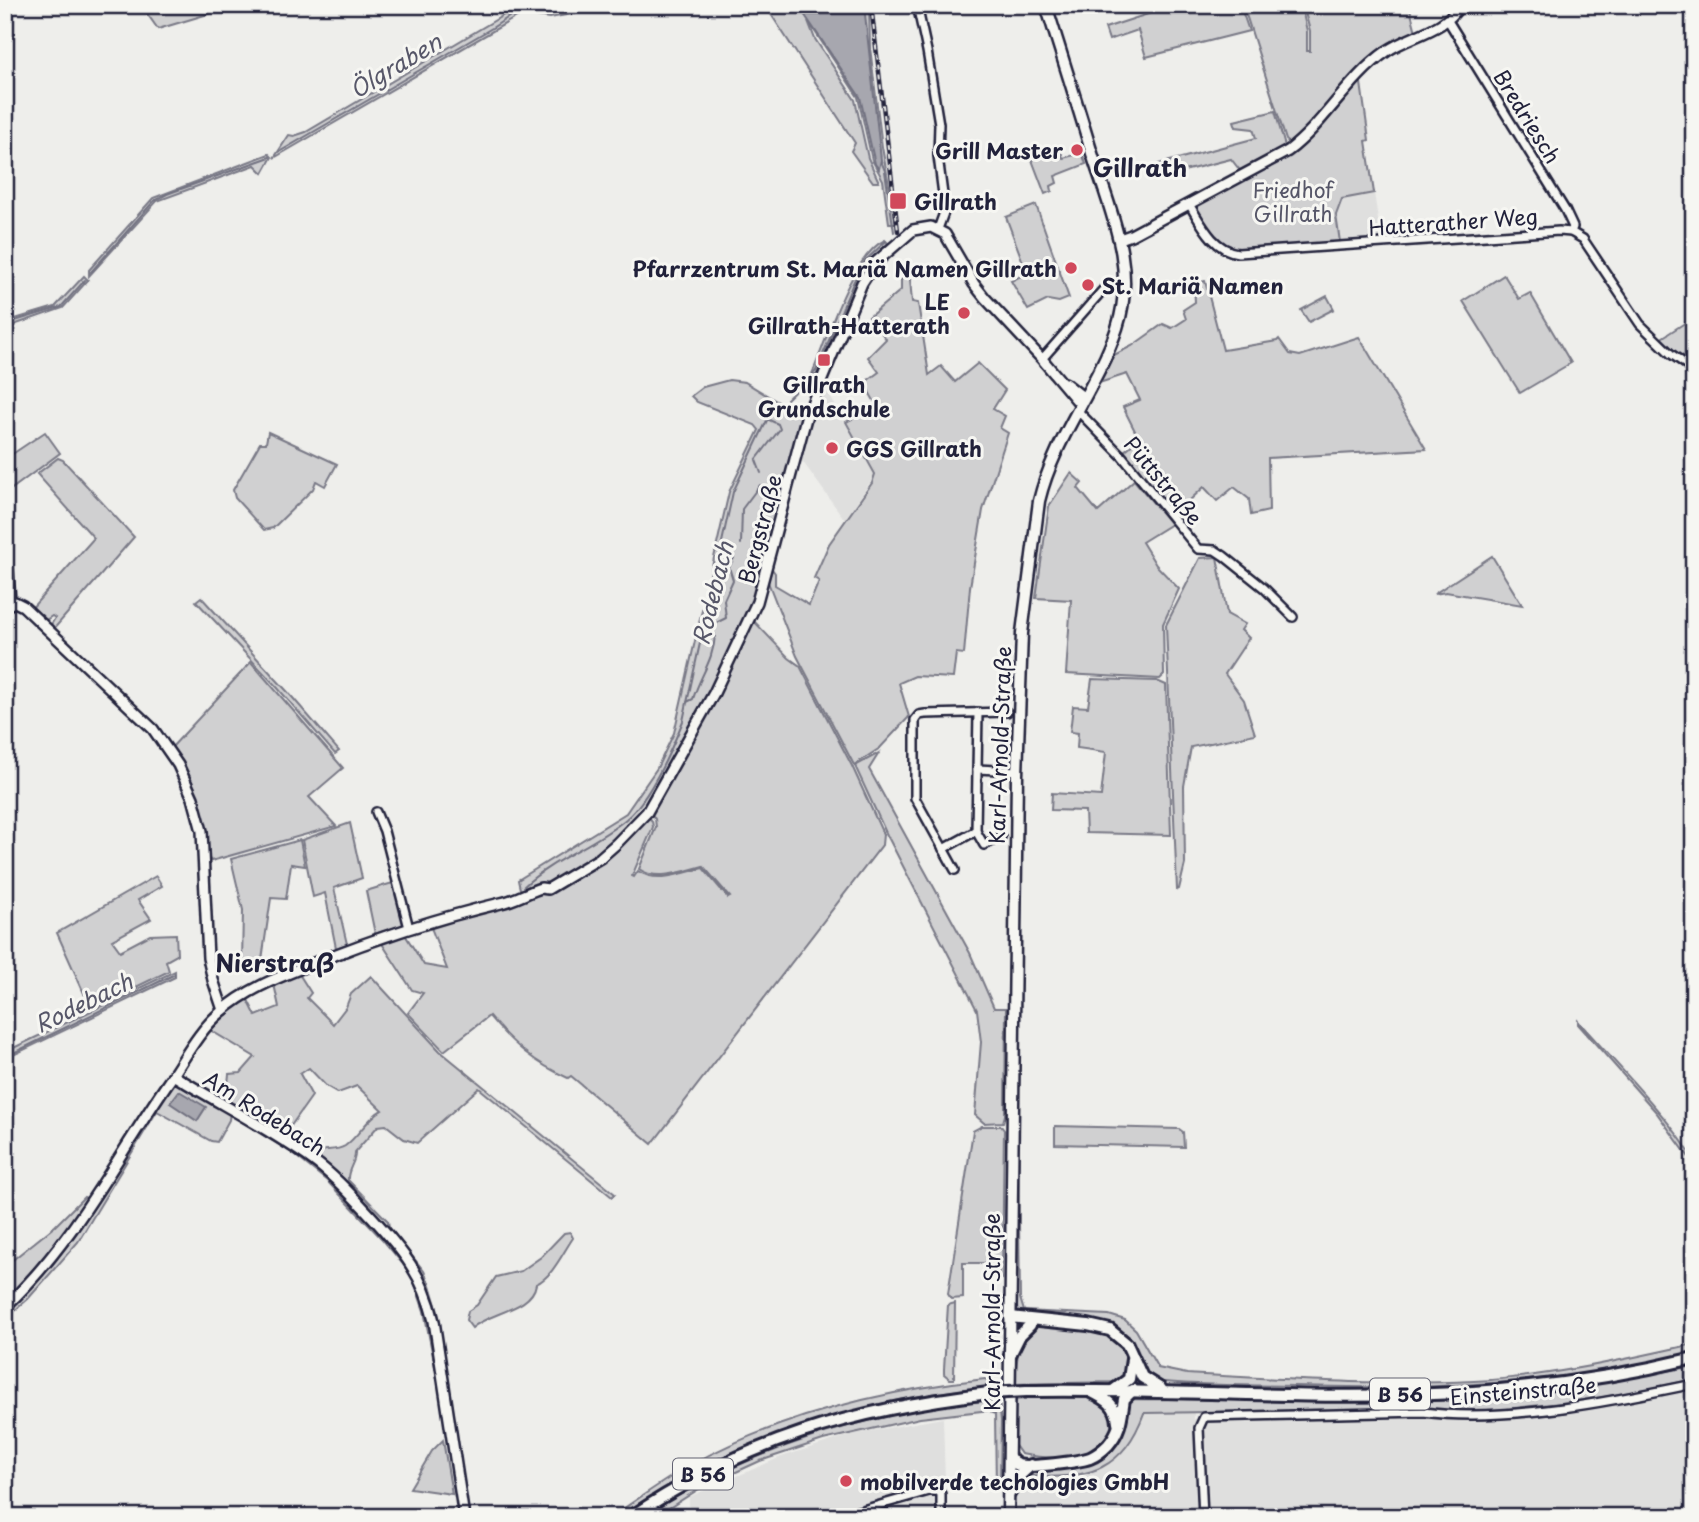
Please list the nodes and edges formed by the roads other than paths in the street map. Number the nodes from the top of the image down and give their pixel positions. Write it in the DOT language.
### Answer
graph roads {
  1 [pos="917,5"];
  2 [pos="1046,5"];
  3 [pos="1460,5"];
  4 [pos="1447,19"];
  5 [pos="1189,204"];
  6 [pos="938,229"];
  7 [pos="1571,232"];
  8 [pos="1120,239"];
  9 [pos="1109,283"];
  10 [pos="1042,359"];
  11 [pos="1694,370"];
  12 [pos="1080,404"];
  13 [pos="5,563"];
  14 [pos="8,604"];
  15 [pos="1293,617"];
  16 [pos="978,712"];
  17 [pos="1007,712"];
  18 [pos="977,769"];
  19 [pos="1017,771"];
  20 [pos="376,812"];
  21 [pos="975,831"];
  22 [pos="1001,836"];
  23 [pos="943,849"];
  24 [pos="954,870"];
  25 [pos="499,904"];
  26 [pos="410,928"];
  27 [pos="223,1010"];
  28 [pos="173,1076"];
  29 [pos="5,1307"];
  30 [pos="1010,1317"];
  31 [pos="1046,1322"];
  32 [pos="1030,1325"];
  33 [pos="1131,1353"];
  34 [pos="1010,1355"];
  35 [pos="1694,1358"];
  36 [pos="1694,1384"];
  37 [pos="1114,1390"];
  38 [pos="1133,1390"];
  39 [pos="1089,1391"];
  40 [pos="1165,1391"];
  41 [pos="1117,1432"];
  42 [pos="1010,1458"];
  43 [pos="1054,1463"];
  44 [pos="1031,1465"];
  45 [pos="1009,1494"];
  46 [pos="464,1517"];
  47 [pos="632,1517"];
  48 [pos="838,1517"];
  49 [pos="941,1517"];
  50 [pos="1008,1517"];
  51 [pos="1203,1517"];
  1 -- 6 [label="street"];
  2 -- 8 [label="main road, Karl-Arnold-Straße"];
  3 -- 4 [label="street"];
  4 -- 5 [label="street"];
  4 -- 7 [label="street, Bredriesch"];
  5 -- 7 [label="street, Hatterather Weg"];
  5 -- 8 [label="street"];
  6 -- 10 [label="street"];
  6 -- 25 [label="street, Bergstraße"];
  7 -- 11 [label="street"];
  8 -- 12 [label="main road, Karl-Arnold-Straße"];
  9 -- 10 [label="street"];
  10 -- 12 [label="street"];
  12 -- 15 [label="street, Püttstraße"];
  12 -- 19 [label="main road, Karl-Arnold-Straße"];
  13 -- 14 [label="street"];
  14 -- 27 [label="street"];
  16 -- 17 [label="street"];
  16 -- 18 [label="street"];
  16 -- 23 [label="street"];
  18 -- 19 [label="street"];
  18 -- 21 [label="street"];
  19 -- 30 [label="main road, Karl-Arnold-Straße"];
  20 -- 26 [label="street"];
  21 -- 22 [label="street"];
  21 -- 23 [label="street"];
  23 -- 24 [label="street"];
  25 -- 26 [label="street, Am Rodebach"];
  26 -- 27 [label="street, Am Rodebach"];
  27 -- 28 [label="street, Am Rodebach"];
  28 -- 29 [label="street"];
  28 -- 46 [label="street, Am Rodebach"];
  30 -- 31 [label="highway"];
  30 -- 32 [label="highway"];
  30 -- 34 [label="main road, Karl-Arnold-Straße"];
  31 -- 32 [label="highway"];
  31 -- 33 [label="highway"];
  32 -- 34 [label="highway"];
  33 -- 37 [label="highway"];
  33 -- 40 [label="highway"];
  34 -- 42 [label="main road, Karl-Arnold-Straße"];
  35 -- 40 [label="highway, B 56"];
  36 -- 51 [label="street, Einsteinstraße"];
  37 -- 38 [label="highway, B 56"];
  37 -- 39 [label="highway, B 56"];
  38 -- 40 [label="highway, B 56"];
  38 -- 41 [label="highway"];
  39 -- 41 [label="highway"];
  39 -- 47 [label="highway, B 56, bridge"];
  41 -- 43 [label="highway"];
  42 -- 43 [label="highway"];
  42 -- 44 [label="highway"];
  42 -- 45 [label="main road, Karl-Arnold-Straße"];
  43 -- 44 [label="highway"];
  44 -- 45 [label="highway"];
  45 -- 50 [label="main road, Karl-Arnold-Straße"];
  48 -- 49 [label="street"];
}
